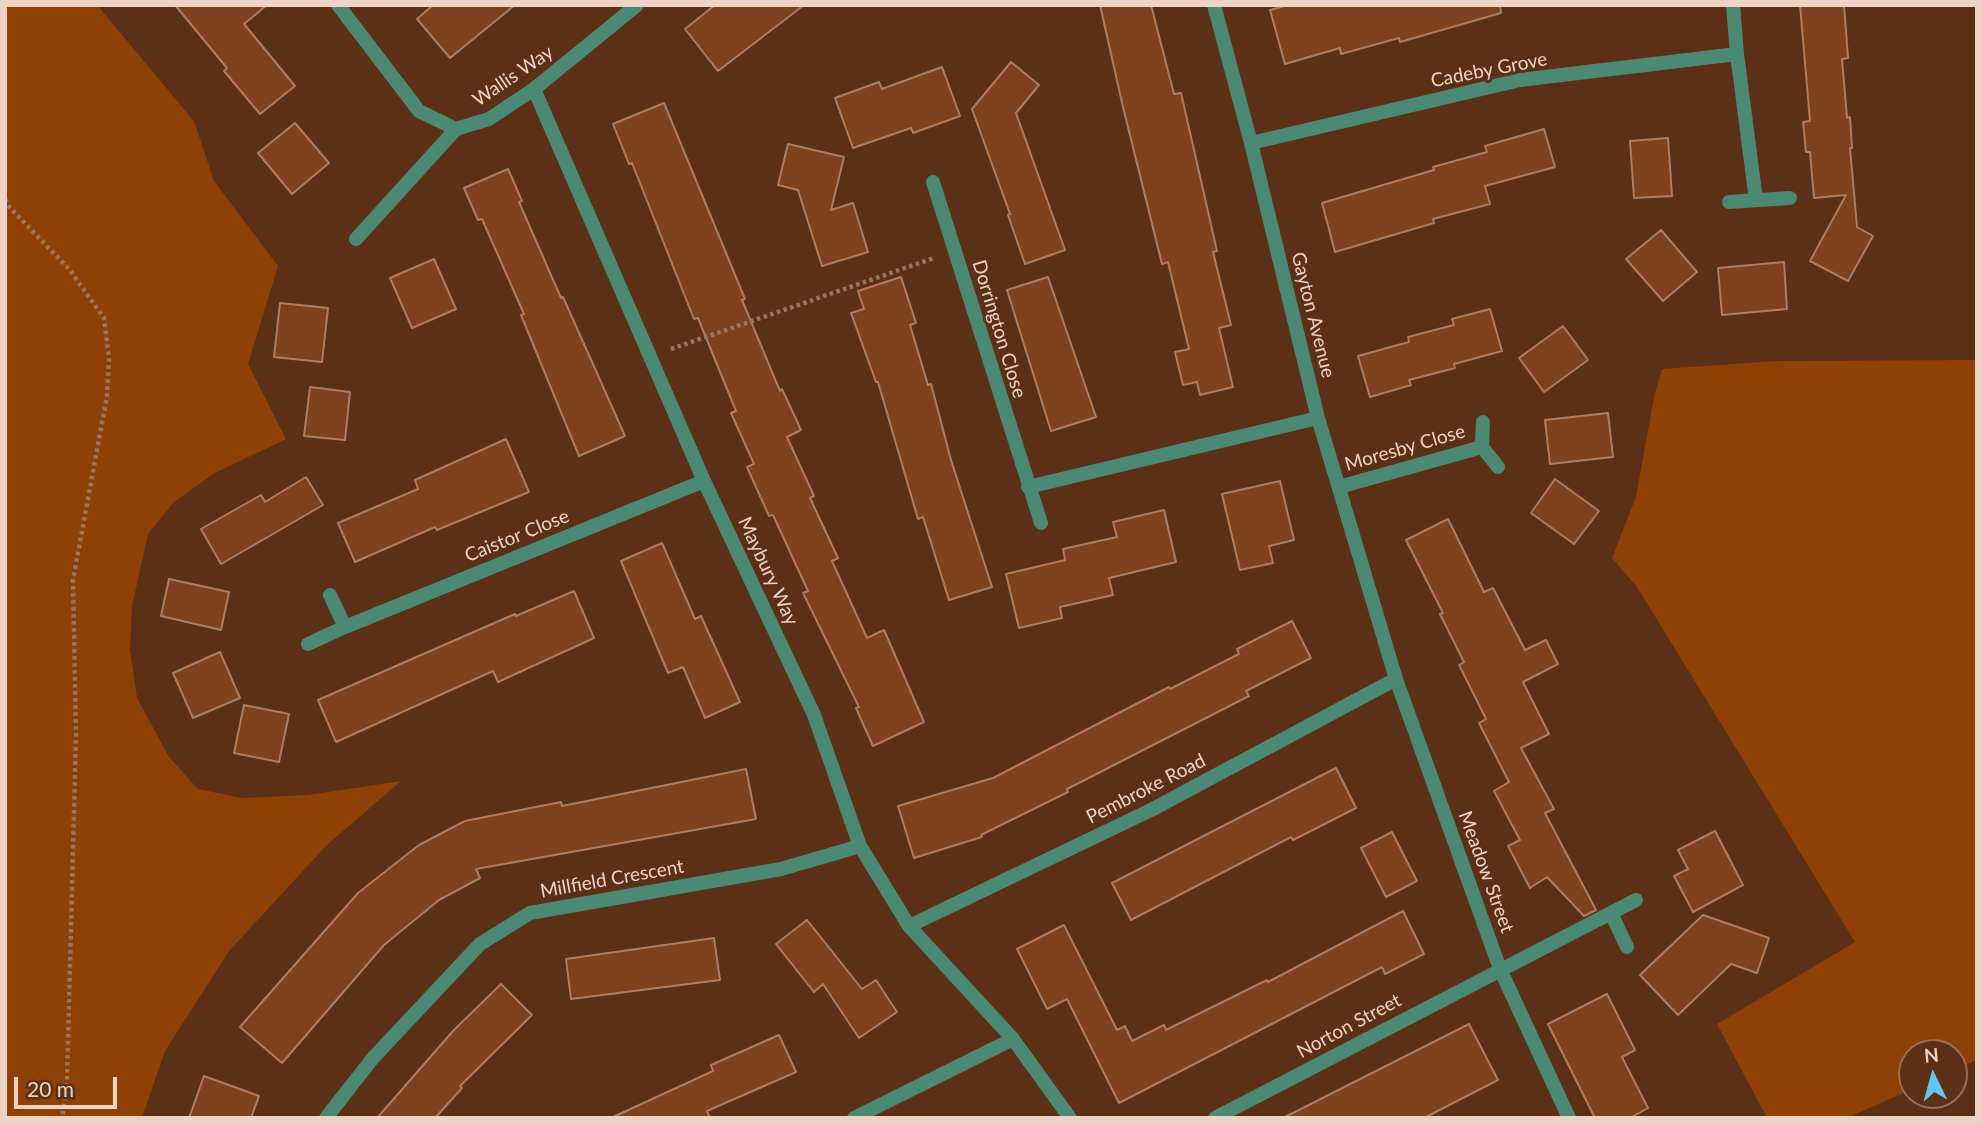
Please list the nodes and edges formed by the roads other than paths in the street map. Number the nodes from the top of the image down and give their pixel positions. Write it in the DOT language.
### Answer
graph roads {
  1 [pos="338,5"];
  2 [pos="637,5"];
  3 [pos="1214,5"];
  4 [pos="1733,5"];
  5 [pos="1737,54"];
  6 [pos="534,89"];
  7 [pos="456,129"];
  8 [pos="1251,144"];
  9 [pos="933,182"];
  10 [pos="1790,198"];
  11 [pos="1756,200"];
  12 [pos="1729,202"];
  13 [pos="356,239"];
  14 [pos="1318,418"];
  15 [pos="1483,422"];
  16 [pos="1482,447"];
  17 [pos="1498,467"];
  18 [pos="704,481"];
  19 [pos="1028,487"];
  20 [pos="1339,487"];
  21 [pos="1041,523"];
  22 [pos="330,595"];
  23 [pos="345,627"];
  24 [pos="1384,632"];
  25 [pos="308,644"];
  26 [pos="1396,679"];
  27 [pos="860,846"];
  28 [pos="1636,900"];
  29 [pos="1611,913"];
  30 [pos="909,926"];
  31 [pos="1628,947"];
  32 [pos="1500,969"];
  33 [pos="1013,1039"];
  34 [pos="326,1118"];
  35 [pos="854,1118"];
  36 [pos="1070,1118"];
  37 [pos="1215,1118"];
  38 [pos="1569,1118"];
  1 -- 7 [label="street"];
  2 -- 6 [label="street, Wallis Way"];
  3 -- 8 [label="street, Gayton Avenue"];
  4 -- 5 [label="street"];
  5 -- 8 [label="street, Cadeby Grove"];
  5 -- 11 [label="street"];
  6 -- 7 [label="street, Wallis Way"];
  6 -- 18 [label="street, Maybury Way"];
  7 -- 13 [label="street"];
  8 -- 14 [label="street, Gayton Avenue"];
  9 -- 19 [label="street, Dorrington Close"];
  10 -- 11 [label="street"];
  11 -- 12 [label="street"];
  14 -- 19 [label="street"];
  14 -- 20 [label="street, Gayton Avenue"];
  15 -- 16 [label="street, Moresby Close"];
  16 -- 17 [label="street, Moresby Close"];
  16 -- 20 [label="street, Moresby Close"];
  18 -- 23 [label="street, Caistor Close"];
  18 -- 27 [label="street, Maybury Way"];
  19 -- 21 [label="street, Dorrington Close"];
  20 -- 24 [label="street, Gayton Avenue"];
  22 -- 23 [label="street"];
  23 -- 25 [label="street, Caistor Close"];
  24 -- 26 [label="street, Meadow Street"];
  26 -- 30 [label="street, Pembroke Road"];
  26 -- 32 [label="street, Meadow Street"];
  27 -- 30 [label="street, Maybury Way"];
  27 -- 34 [label="street, Millfield Crescent"];
  28 -- 29 [label="street, Norton Street"];
  29 -- 31 [label="street"];
  29 -- 32 [label="street, Norton Street"];
  30 -- 33 [label="street, Maybury Way"];
  32 -- 37 [label="street, Norton Street"];
  32 -- 38 [label="street, Meadow Street"];
  33 -- 35 [label="street"];
  33 -- 36 [label="street, Maybury Way"];
}
